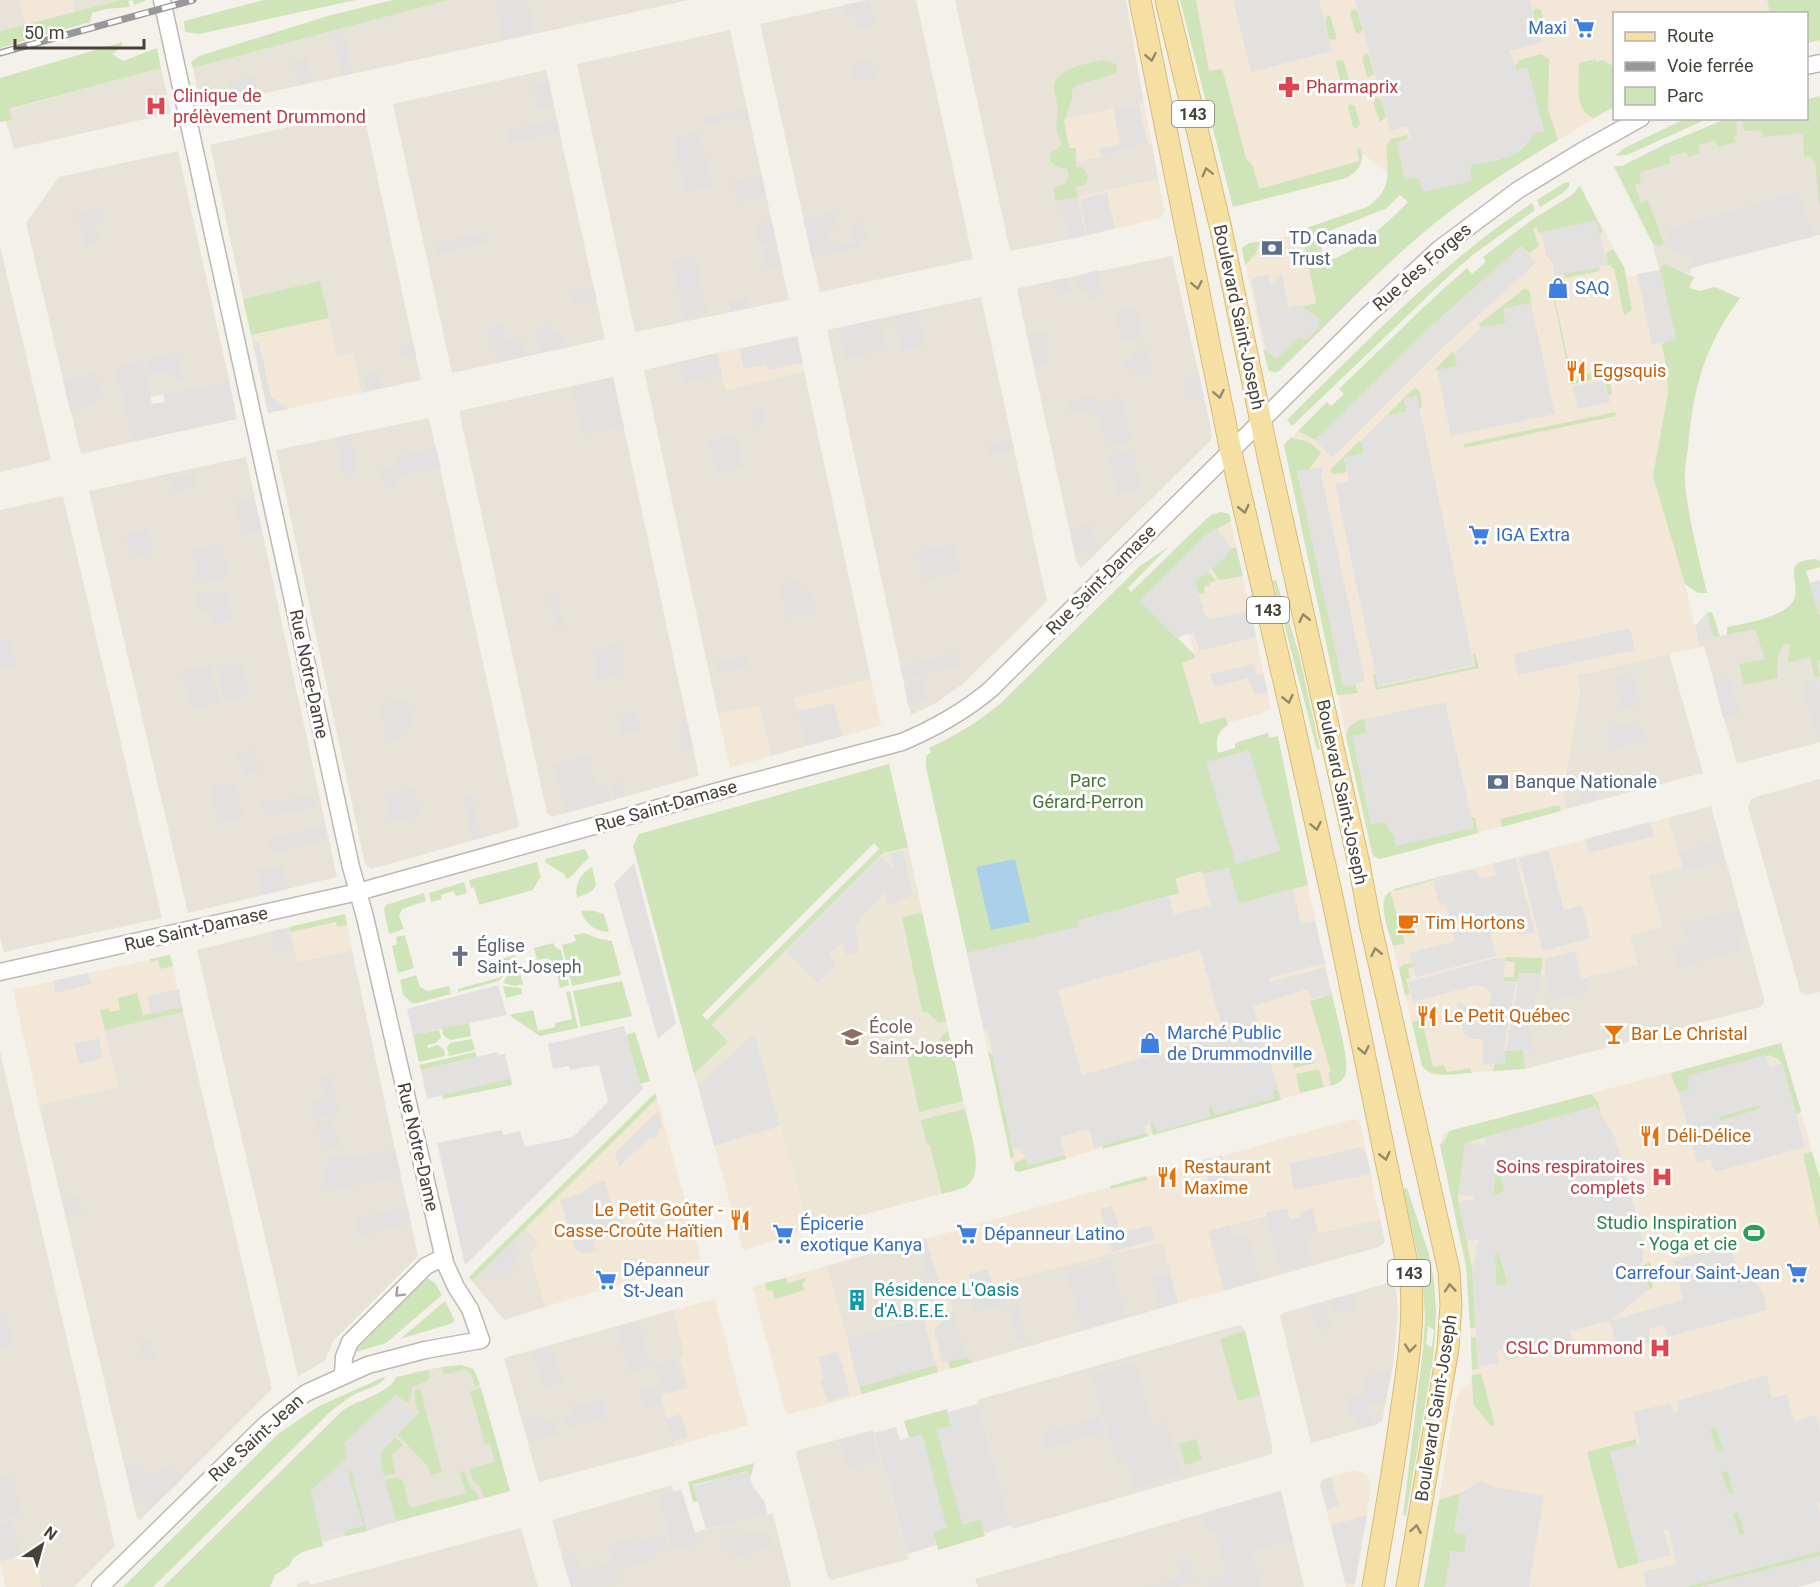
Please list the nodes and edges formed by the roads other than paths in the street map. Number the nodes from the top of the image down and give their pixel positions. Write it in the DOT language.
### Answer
graph roads {
  1 [pos="162,0"];
  2 [pos="1140,0"];
  3 [pos="1166,0"];
  4 [pos="1637,120"];
  5 [pos="1261,423"];
  6 [pos="1230,452"];
  7 [pos="358,892"];
  8 [pos="0,972"];
  9 [pos="444,1257"];
  10 [pos="481,1340"];
  11 [pos="343,1375"];
  12 [pos="100,1587"];
  13 [pos="1373,1587"];
  14 [pos="1407,1587"];
  1 -- 7 [label="street, Rue Notre-Dame"];
  2 -- 6 [label="main road, Boulevard Saint-Joseph / 143, one-way"];
  5 -- 3 [label="main road, Boulevard Saint-Joseph / 143, one-way"];
  4 -- 5 [label="street, Rue des Forges"];
  5 -- 6 [label="street, Rue des Forges"];
  14 -- 5 [label="main road, Boulevard Saint-Joseph / 143, one-way"];
  6 -- 7 [label="street, Rue Saint-Damase"];
  6 -- 13 [label="main road, Boulevard Saint-Joseph / 143, one-way"];
  7 -- 8 [label="street, Rue Saint-Damase"];
  7 -- 9 [label="street, Rue Notre-Dame"];
  9 -- 10 [label="street, Rue Notre-Dame"];
  9 -- 11 [label="street, one-way"];
  10 -- 11 [label="street, Rue Saint-Jean"];
  11 -- 12 [label="street, Rue Saint-Jean"];
}
